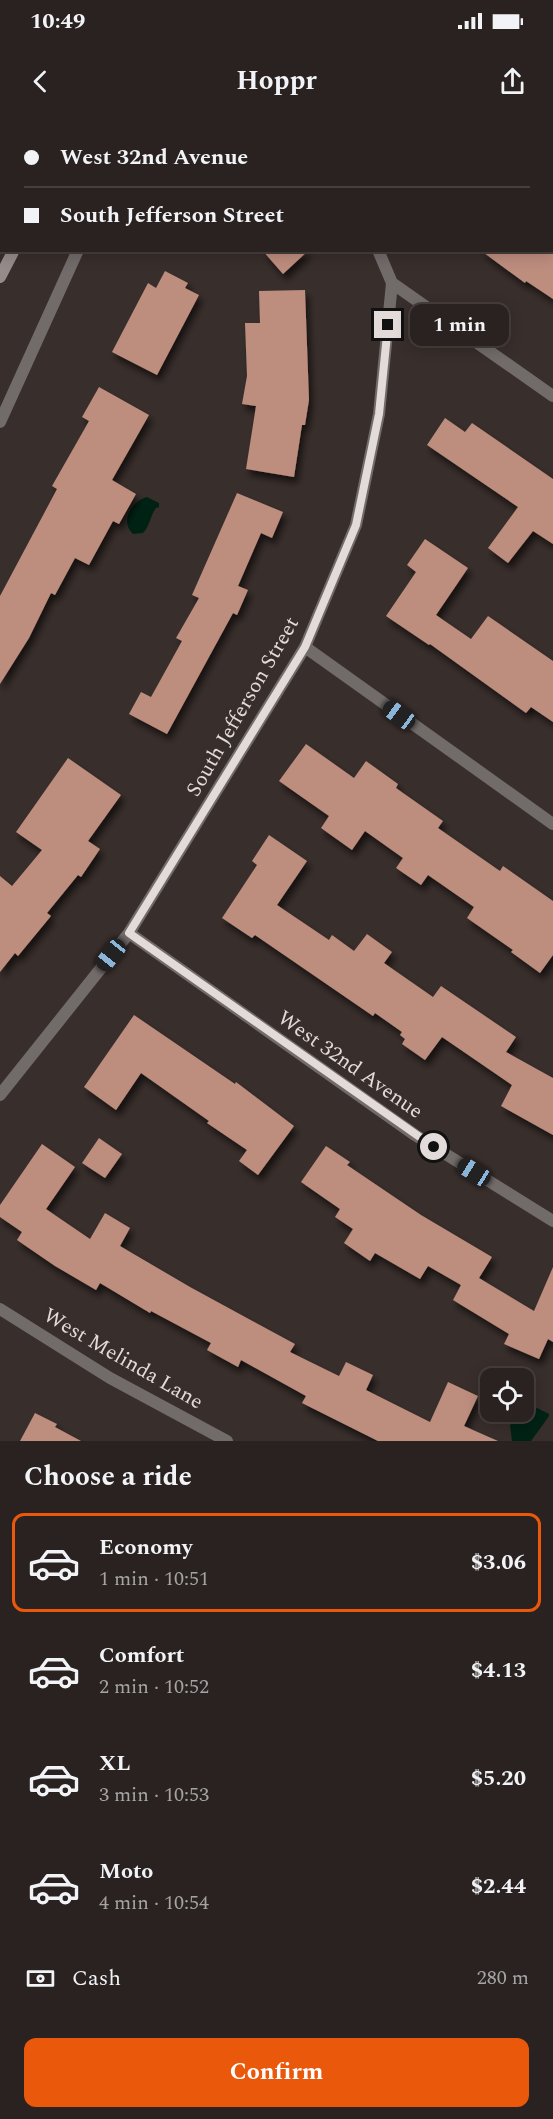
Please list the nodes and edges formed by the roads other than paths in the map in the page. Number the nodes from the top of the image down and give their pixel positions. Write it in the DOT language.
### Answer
graph roads {
  1 [pos="13,252"];
  2 [pos="77,252"];
  3 [pos="379,252"];
  4 [pos="0,277"];
  5 [pos="392,283"];
  6 [pos="553,396"];
  7 [pos="0,422"];
  8 [pos="305,647"];
  9 [pos="553,824"];
  10 [pos="129,933"];
  11 [pos="0,1095"];
  12 [pos="553,1221"];
  13 [pos="0,1309"];
  14 [pos="227,1441"];
  1 -- 4 [label="main road"];
  2 -- 7 [label="street"];
  3 -- 5 [label="street"];
  5 -- 6 [label="street"];
  5 -- 8 [label="street, South Jefferson Street"];
  8 -- 9 [label="street"];
  8 -- 10 [label="street, South Jefferson Street"];
  10 -- 11 [label="street, South Jefferson Street"];
  10 -- 12 [label="street, West 32nd Avenue"];
  13 -- 14 [label="street, West Melinda Lane"];
}
